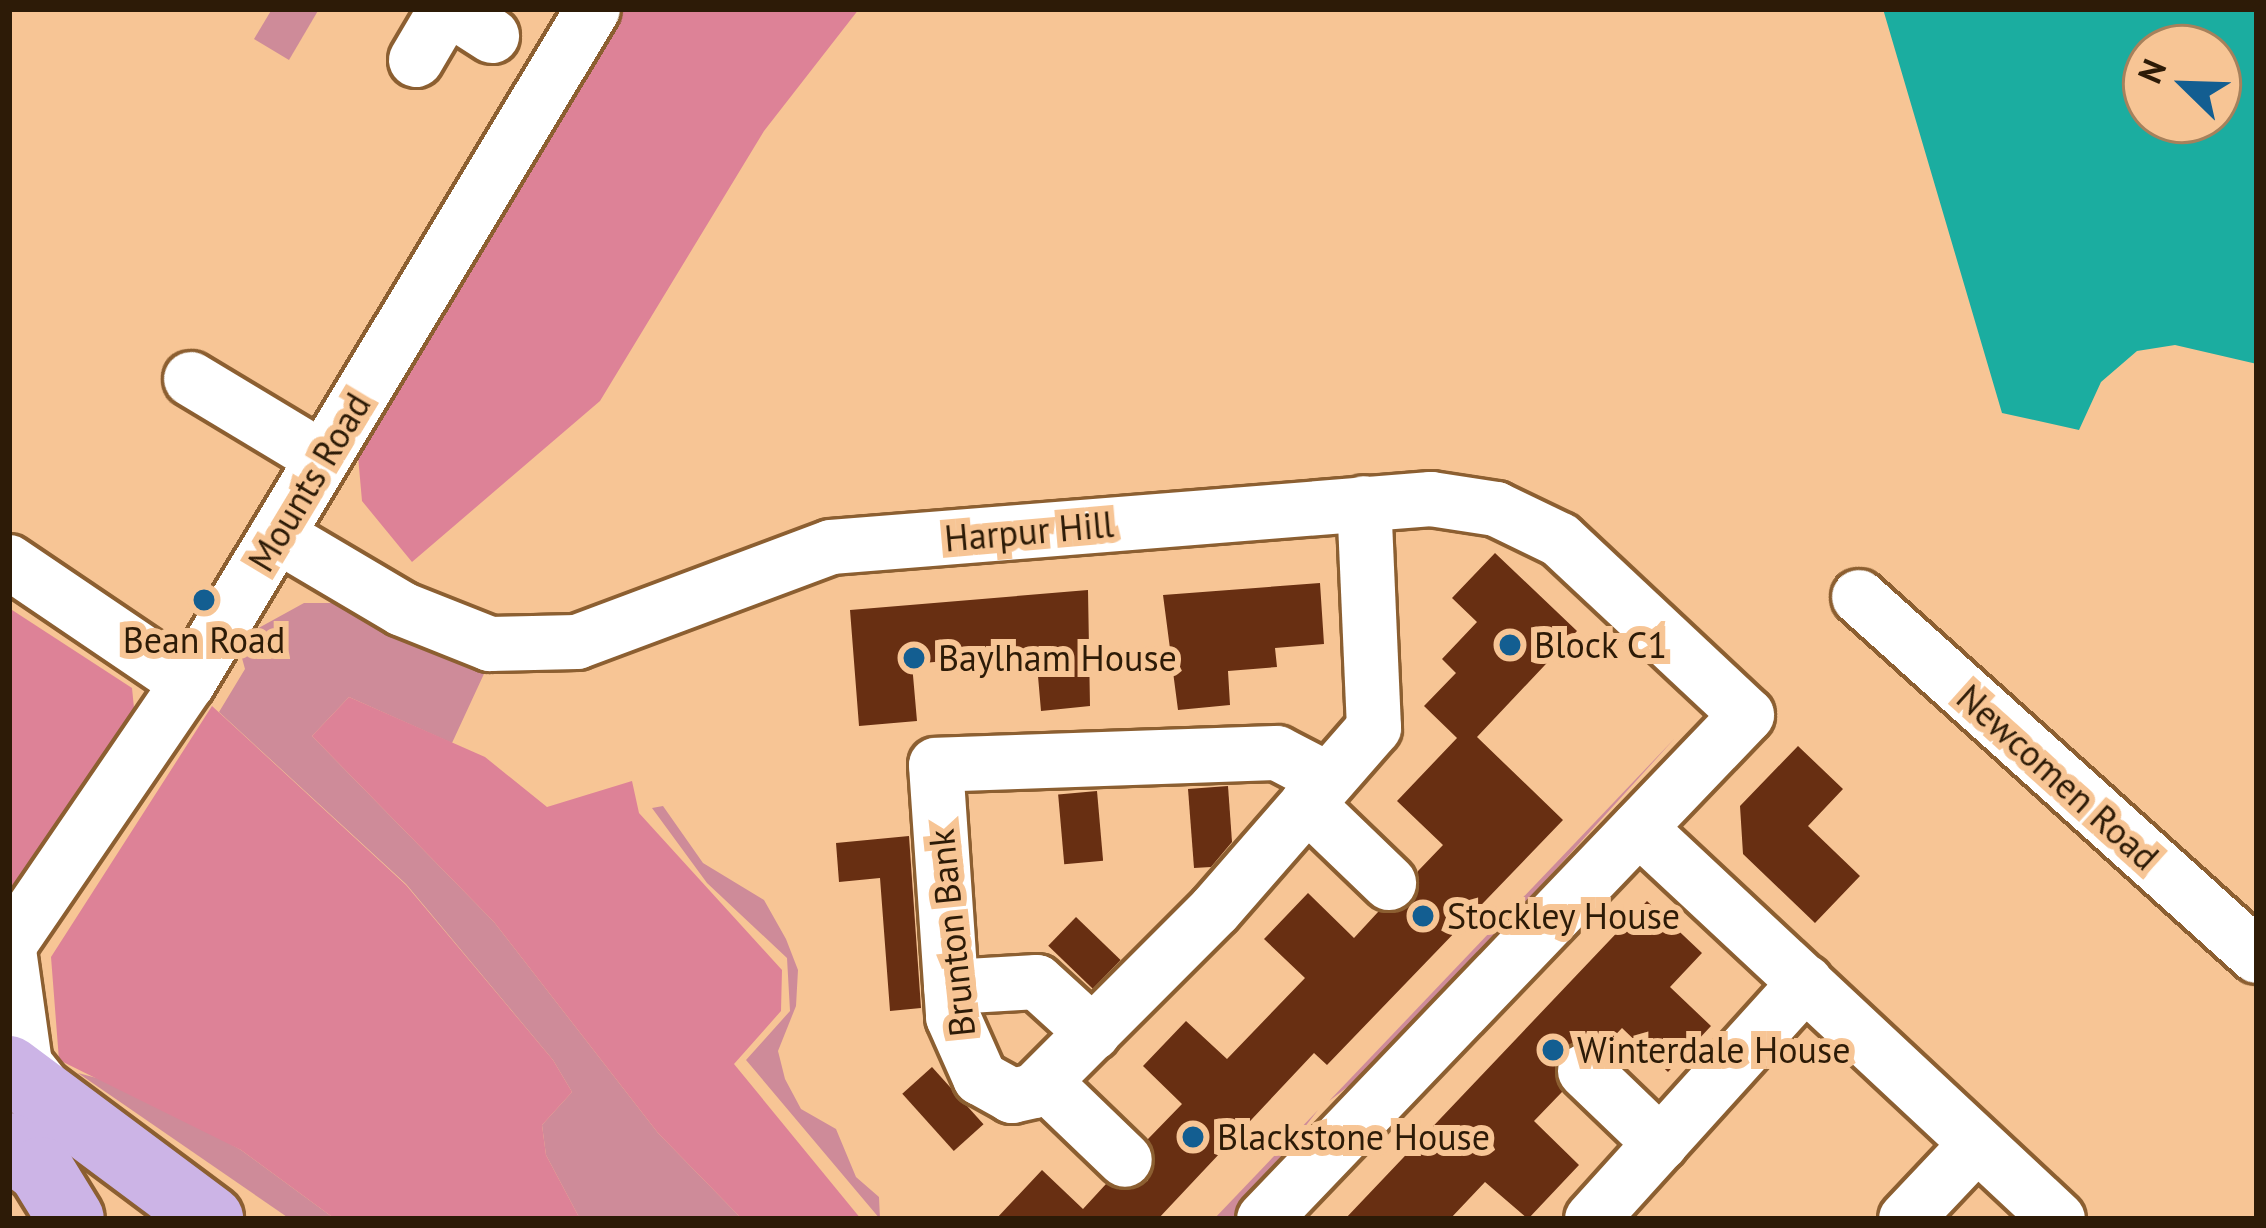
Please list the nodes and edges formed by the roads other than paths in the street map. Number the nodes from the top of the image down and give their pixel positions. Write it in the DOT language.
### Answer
graph roads {
  1 [pos="593,9"];
  2 [pos="463,18"];
  3 [pos="416,60"];
  4 [pos="191,379"];
  5 [pos="322,458"];
  6 [pos="1364,503"];
  7 [pos="277,535"];
  8 [pos="9,562"];
  9 [pos="1859,597"];
  10 [pos="188,683"];
  11 [pos="1317,792"];
  12 [pos="1639,828"];
  13 [pos="1389,883"];
  14 [pos="9,947"];
  15 [pos="2257,956"];
  16 [pos="1806,982"];
  17 [pos="951,987"];
  18 [pos="1094,1033"];
  19 [pos="1586,1071"];
  20 [pos="1044,1082"];
  21 [pos="25,1107"];
  22 [pos="1661,1144"];
  23 [pos="1977,1144"];
  24 [pos="1124,1160"];
  25 [pos="9,1191"];
  26 [pos="48,1219"];
  27 [pos="71,1219"];
  28 [pos="211,1219"];
  29 [pos="1264,1219"];
  30 [pos="1592,1219"];
  31 [pos="1906,1219"];
  32 [pos="2059,1219"];
  1 -- 5 [label="street, Mounts Road"];
  2 -- 3 [label="street"];
  4 -- 5 [label="street"];
  5 -- 7 [label="street, Mounts Road"];
  6 -- 7 [label="street, Harpur Hill"];
  6 -- 11 [label="street"];
  6 -- 12 [label="street, Harpur Hill"];
  7 -- 10 [label="street, Mounts Road"];
  8 -- 10 [label="street"];
  9 -- 15 [label="street, Newcomen Road"];
  10 -- 14 [label="street, Mounts Road"];
  11 -- 13 [label="street"];
  11 -- 17 [label="street, Brunton Bank"];
  11 -- 18 [label="street"];
  12 -- 16 [label="street"];
  12 -- 29 [label="street"];
  14 -- 21 [label="street, Mounts Road"];
  16 -- 22 [label="street"];
  16 -- 23 [label="street"];
  17 -- 18 [label="street"];
  17 -- 20 [label="street, Brunton Bank"];
  18 -- 20 [label="street"];
  19 -- 22 [label="street"];
  20 -- 24 [label="street"];
  21 -- 27 [label="main road"];
  21 -- 28 [label="main road"];
  22 -- 30 [label="street"];
  23 -- 31 [label="street"];
  23 -- 32 [label="street"];
  25 -- 26 [label="main road"];
}
